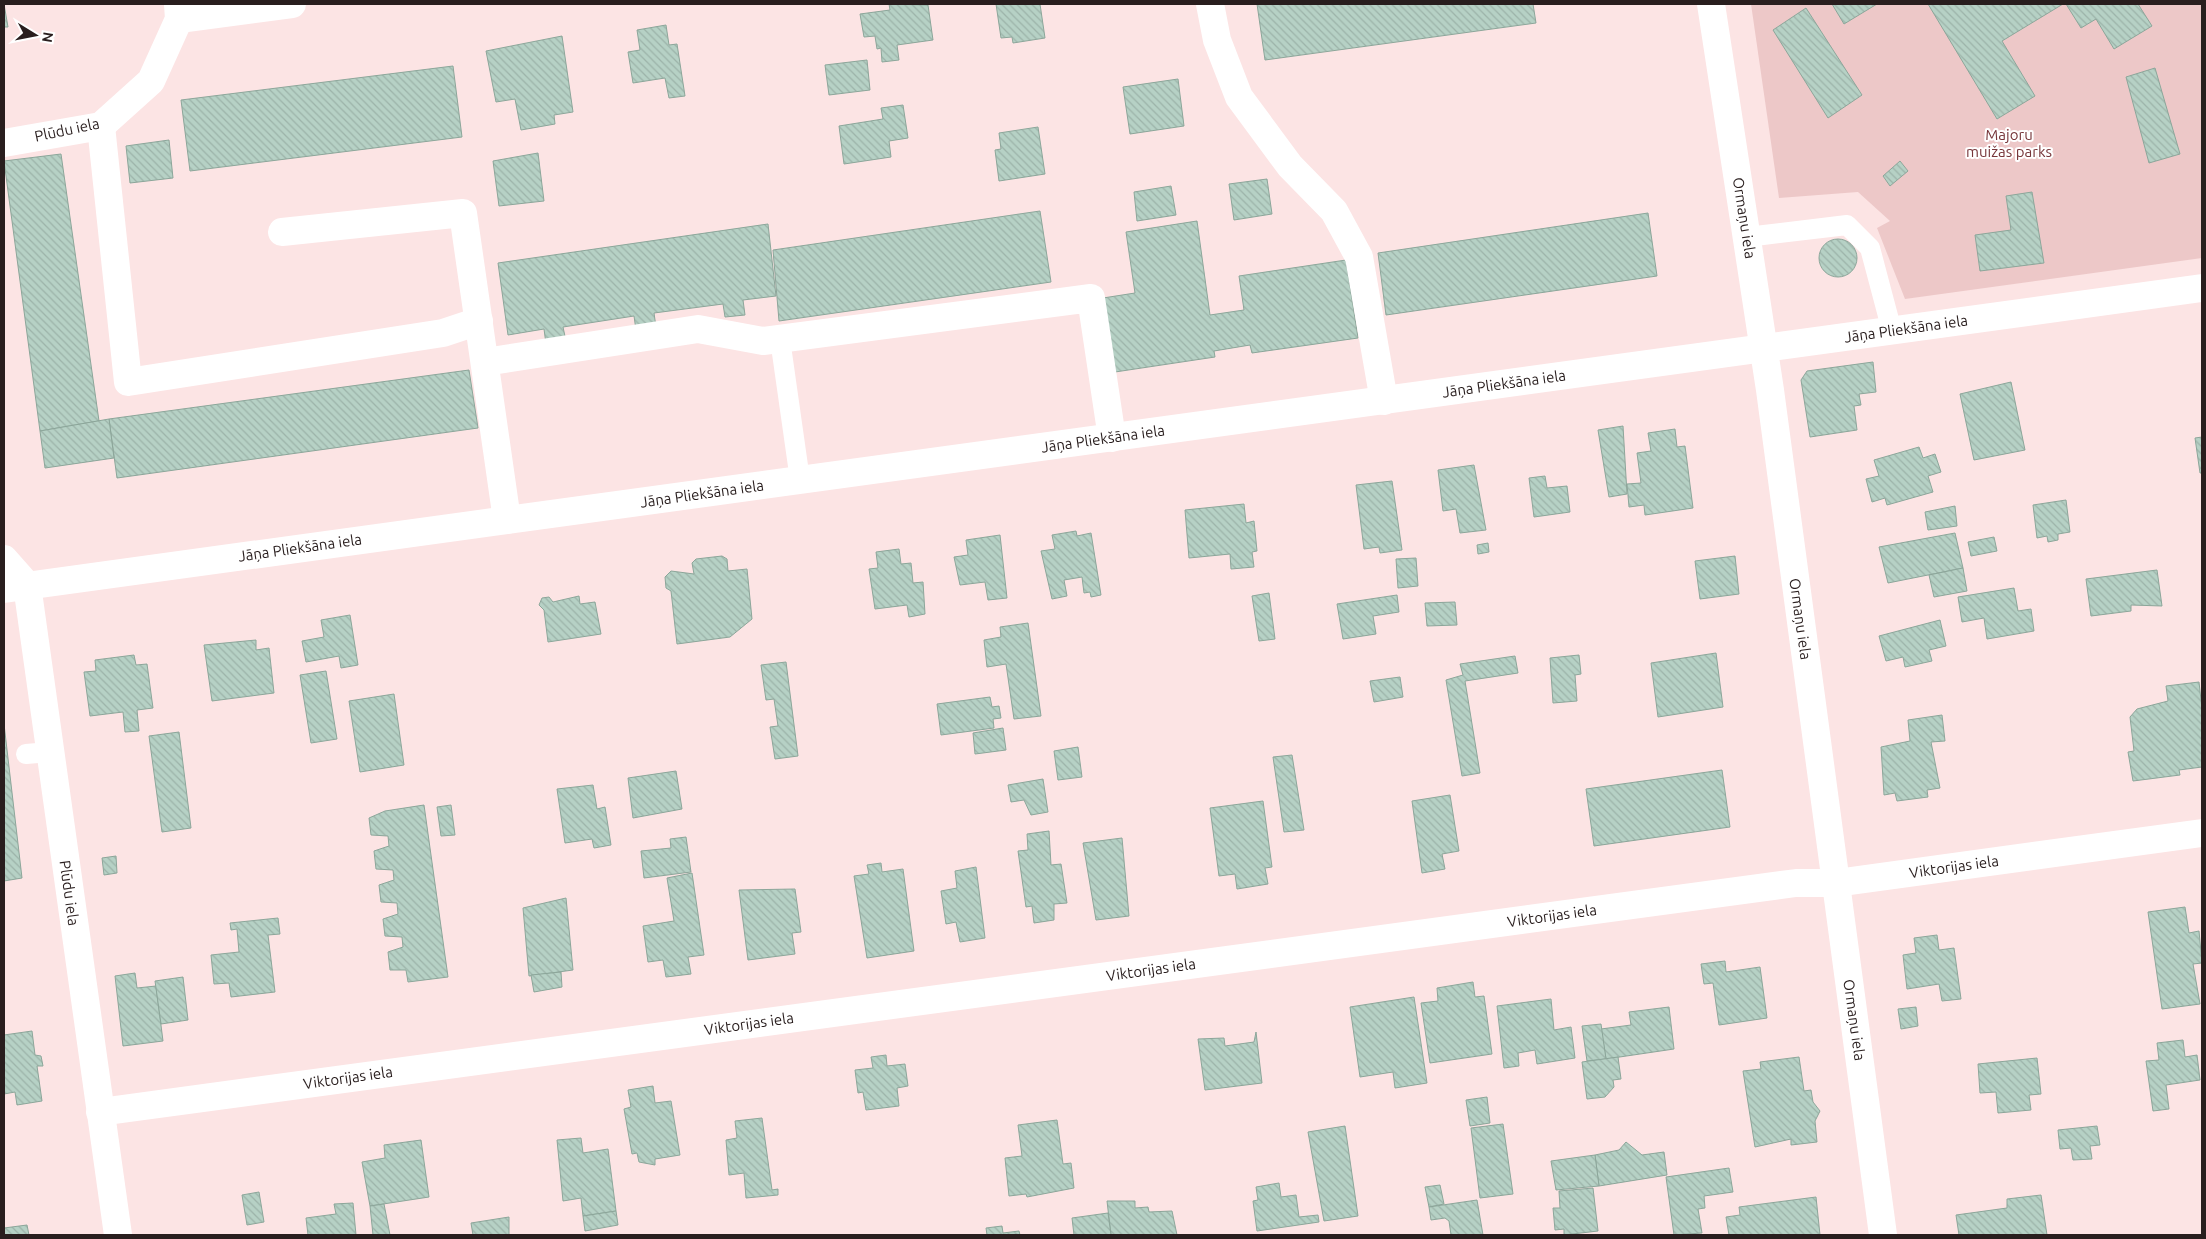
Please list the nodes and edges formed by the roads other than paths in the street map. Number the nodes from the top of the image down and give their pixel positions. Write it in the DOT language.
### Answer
graph roads {
  1 [pos="292,4"];
  2 [pos="1210,4"];
  3 [pos="1711,4"];
  4 [pos="178,12"];
  5 [pos="101,126"];
  6 [pos="4,143"];
  7 [pos="282,232"];
  8 [pos="1747,237"];
  9 [pos="2202,288"];
  10 [pos="479,321"];
  11 [pos="1892,331"];
  12 [pos="780,339"];
  13 [pos="1764,349"];
  14 [pos="485,362"];
  15 [pos="1384,401"];
  16 [pos="1112,438"];
  17 [pos="800,480"];
  18 [pos="507,520"];
  19 [pos="4,559"];
  20 [pos="15,587"];
  21 [pos="2202,833"];
  22 [pos="1836,883"];
  23 [pos="100,1112"];
  24 [pos="118,1235"];
  25 [pos="1883,1235"];
  1 -- 4 [label="street"];
  2 -- 15 [label="street"];
  3 -- 8 [label="street, Ormaņu iela"];
  4 -- 5 [label="street, Plūdu iela"];
  5 -- 6 [label="street, Plūdu iela"];
  5 -- 10 [label="street"];
  7 -- 10 [label="street"];
  8 -- 11 [label="lane"];
  8 -- 13 [label="street, Ormaņu iela"];
  9 -- 11 [label="street, Jāņa Pliekšāna iela"];
  10 -- 14 [label="street"];
  11 -- 13 [label="street, Jāņa Pliekšāna iela"];
  12 -- 14 [label="street"];
  12 -- 16 [label="street"];
  12 -- 17 [label="lane"];
  13 -- 15 [label="street, Jāņa Pliekšāna iela"];
  13 -- 22 [label="street, Ormaņu iela"];
  14 -- 18 [label="street"];
  15 -- 16 [label="street, Jāņa Pliekšāna iela"];
  16 -- 17 [label="street, Jāņa Pliekšāna iela"];
  17 -- 18 [label="street, Jāņa Pliekšāna iela"];
  18 -- 20 [label="street, Jāņa Pliekšāna iela"];
  19 -- 20 [label="street"];
  20 -- 23 [label="street, Plūdu iela"];
  21 -- 22 [label="street, Viktorijas iela"];
  22 -- 23 [label="street, Viktorijas iela"];
  22 -- 25 [label="street, Ormaņu iela"];
  23 -- 24 [label="street, Plūdu iela"];
}
